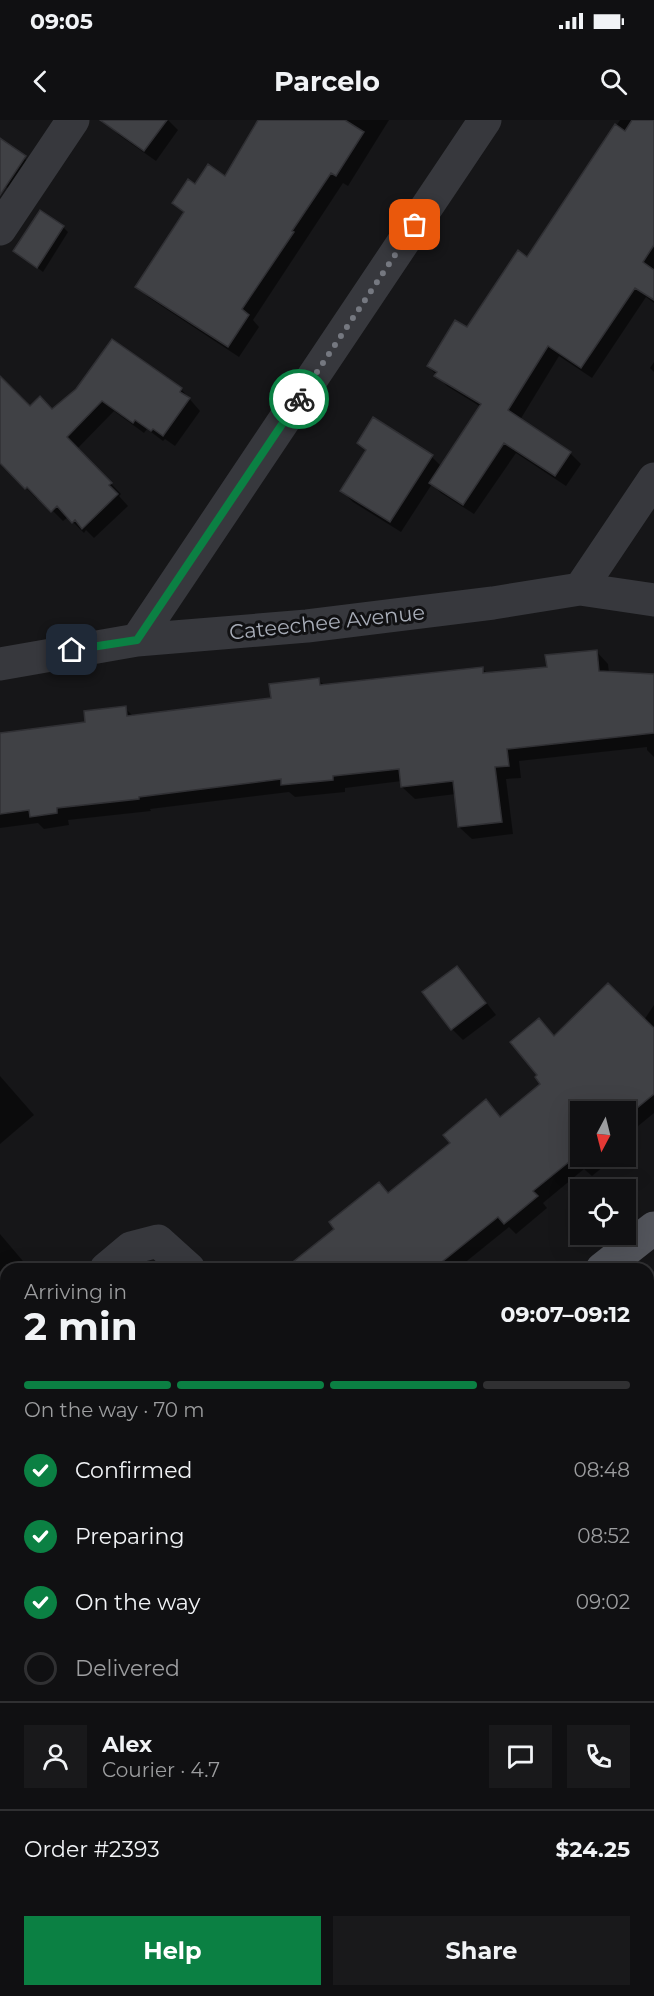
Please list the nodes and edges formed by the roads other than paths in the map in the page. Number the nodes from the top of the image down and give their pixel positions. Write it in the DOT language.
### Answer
graph roads {
  1 [pos="73,120"];
  2 [pos="485,120"];
  3 [pos="0,230"];
  4 [pos="654,480"];
  5 [pos="580,589"];
  6 [pos="654,600"];
  7 [pos="137,640"];
  8 [pos="0,664"];
  9 [pos="654,1227"];
  10 [pos="113,1263"];
  11 [pos="183,1263"];
  12 [pos="609,1263"];
  1 -- 3 [label="street"];
  2 -- 7 [label="street"];
  4 -- 5 [label="street"];
  5 -- 6 [label="street, Cateechee Avenue"];
  5 -- 7 [label="street, Cateechee Avenue"];
  7 -- 8 [label="street, Cateechee Avenue"];
  9 -- 12 [label="main road"];
  10 -- 11 [label="street"];
}
